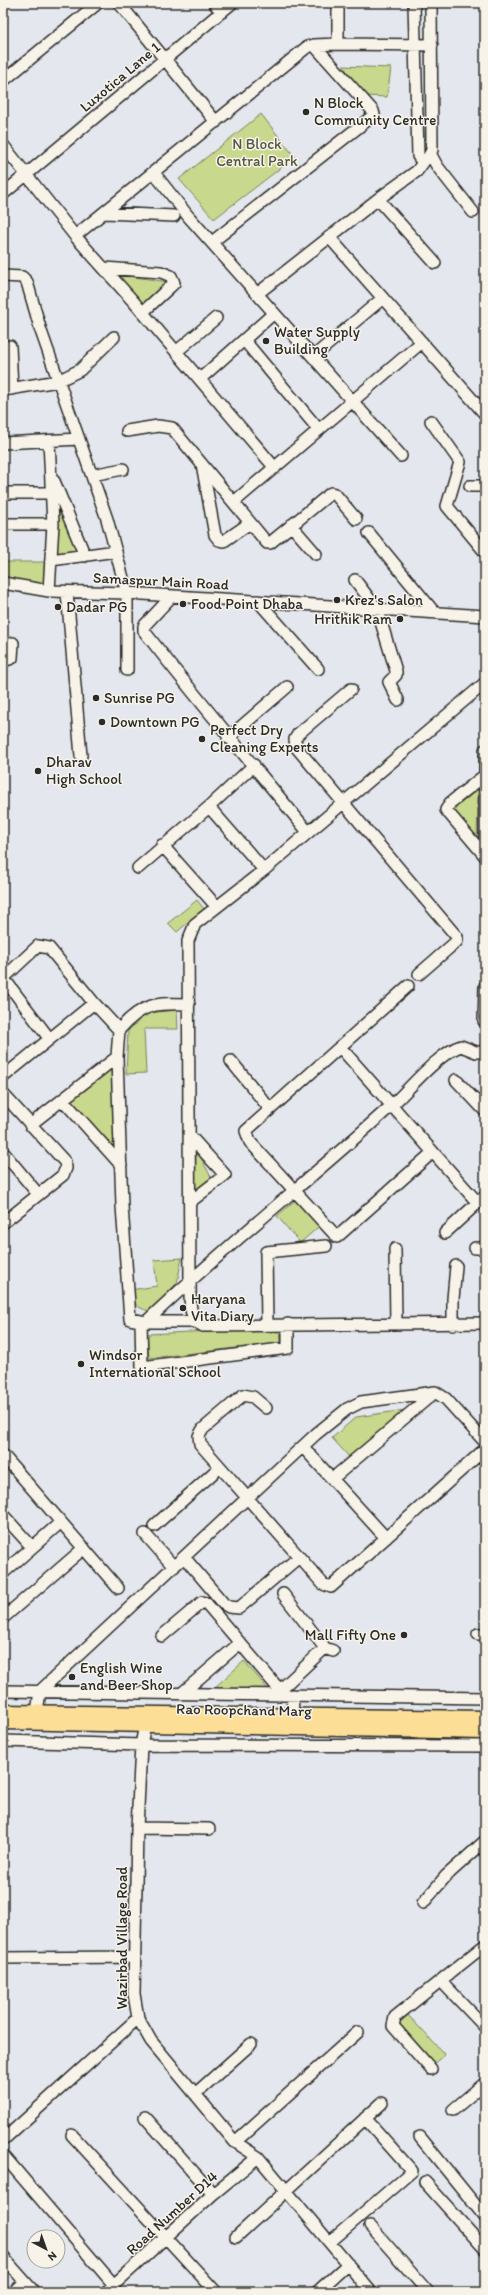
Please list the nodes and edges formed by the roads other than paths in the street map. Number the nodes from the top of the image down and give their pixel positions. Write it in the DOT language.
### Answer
graph roads {
  1 [pos="98,3"];
  2 [pos="119,3"];
  3 [pos="232,3"];
  4 [pos="338,3"];
  5 [pos="414,3"];
  6 [pos="431,3"];
  7 [pos="218,7"];
  8 [pos="338,44"];
  9 [pos="314,45"];
  10 [pos="414,45"];
  11 [pos="432,45"];
  12 [pos="164,60"];
  13 [pos="3,81"];
  14 [pos="216,122"];
  15 [pos="3,145"];
  16 [pos="428,157"];
  17 [pos="154,173"];
  18 [pos="28,174"];
  19 [pos="3,194"];
  20 [pos="378,198"];
  21 [pos="473,212"];
  22 [pos="105,213"];
  23 [pos="174,216"];
  24 [pos="75,236"];
  25 [pos="330,237"];
  26 [pos="212,242"];
  27 [pos="435,263"];
  28 [pos="104,268"];
  29 [pos="3,276"];
  30 [pos="258,294"];
  31 [pos="384,298"];
  32 [pos="143,312"];
  33 [pos="274,313"];
  34 [pos="216,318"];
  35 [pos="114,337"];
  36 [pos="244,340"];
  37 [pos="422,342"];
  38 [pos="10,346"];
  39 [pos="176,352"];
  40 [pos="314,356"];
  41 [pos="200,379"];
  42 [pos="58,381"];
  43 [pos="8,389"];
  44 [pos="353,401"];
  45 [pos="485,414"];
  46 [pos="431,421"];
  47 [pos="319,430"];
  48 [pos="127,431"];
  49 [pos="80,439"];
  50 [pos="49,441"];
  51 [pos="3,443"];
  52 [pos="401,456"];
  53 [pos="202,464"];
  54 [pos="275,468"];
  55 [pos="123,469"];
  56 [pos="92,475"];
  57 [pos="52,476"];
  58 [pos="470,486"];
  59 [pos="485,486"];
  60 [pos="3,493"];
  61 [pos="51,493"];
  62 [pos="234,502"];
  63 [pos="356,519"];
  64 [pos="250,523"];
  65 [pos="3,524"];
  66 [pos="53,524"];
  67 [pos="291,525"];
  68 [pos="369,533"];
  69 [pos="116,551"];
  70 [pos="485,552"];
  71 [pos="316,554"];
  72 [pos="85,556"];
  73 [pos="51,560"];
  74 [pos="355,580"];
  75 [pos="3,583"];
  76 [pos="49,591"];
  77 [pos="67,592"];
  78 [pos="127,593"];
  79 [pos="172,596"];
  80 [pos="258,601"];
  81 [pos="377,609"];
  82 [pos="434,612"];
  83 [pos="485,616"];
  84 [pos="13,643"];
  85 [pos="3,661"];
  86 [pos="318,669"];
  87 [pos="127,670"];
  88 [pos="485,683"];
  89 [pos="287,687"];
  90 [pos="351,689"];
  91 [pos="398,700"];
  92 [pos="228,738"];
  93 [pos="485,750"];
  94 [pos="81,756"];
  95 [pos="254,765"];
  96 [pos="485,775"];
  97 [pos="342,802"];
  98 [pos="209,807"];
  99 [pos="485,813"];
  100 [pos="308,832"];
  101 [pos="162,846"];
  102 [pos="485,855"];
  103 [pos="138,868"];
  104 [pos="264,870"];
  105 [pos="217,907"];
  106 [pos="419,974"];
  107 [pos="408,986"];
  108 [pos="485,986"];
  109 [pos="94,1003"];
  110 [pos="189,1004"];
  111 [pos="484,1021"];
  112 [pos="119,1030"];
  113 [pos="49,1038"];
  114 [pos="340,1047"];
  115 [pos="485,1052"];
  116 [pos="117,1057"];
  117 [pos="230,1061"];
  118 [pos="3,1077"];
  119 [pos="456,1080"];
  120 [pos="3,1094"];
  121 [pos="63,1100"];
  122 [pos="392,1105"];
  123 [pos="270,1109"];
  124 [pos="485,1111"];
  125 [pos="30,1125"];
  126 [pos="190,1136"];
  127 [pos="3,1152"];
  128 [pos="433,1152"];
  129 [pos="121,1165"];
  130 [pos="295,1189"];
  131 [pos="38,1194"];
  132 [pos="481,1199"];
  133 [pos="190,1202"];
  134 [pos="3,1223"];
  135 [pos="445,1233"];
  136 [pos="326,1246"];
  137 [pos="395,1249"];
  138 [pos="456,1266"];
  139 [pos="190,1280"];
  140 [pos="143,1321"];
  141 [pos="196,1322"];
  142 [pos="485,1323"];
  143 [pos="268,1324"];
  144 [pos="288,1324"];
  145 [pos="396,1324"];
  146 [pos="453,1324"];
  147 [pos="435,1392"];
  148 [pos="266,1408"];
  149 [pos="485,1442"];
  150 [pos="303,1447"];
  151 [pos="485,1449"];
  152 [pos="3,1455"];
  153 [pos="220,1467"];
  154 [pos="332,1478"];
  155 [pos="248,1498"];
  156 [pos="3,1515"];
  157 [pos="60,1522"];
  158 [pos="154,1526"];
  159 [pos="145,1534"];
  160 [pos="386,1538"];
  161 [pos="32,1547"];
  162 [pos="84,1548"];
  163 [pos="184,1557"];
  164 [pos="299,1557"];
  165 [pos="174,1567"];
  166 [pos="3,1573"];
  167 [pos="118,1588"];
  168 [pos="283,1594"];
  169 [pos="3,1618"];
  170 [pos="162,1636"];
  171 [pos="240,1642"];
  172 [pos="3,1691"];
  173 [pos="40,1691"];
  174 [pos="182,1693"];
  175 [pos="286,1693"];
  176 [pos="485,1698"];
  177 [pos="3,1712"];
  178 [pos="37,1712"];
  179 [pos="485,1718"];
  180 [pos="3,1722"];
  181 [pos="292,1722"];
  182 [pos="144,1725"];
  183 [pos="484,1738"];
  184 [pos="3,1741"];
  185 [pos="141,1745"];
  186 [pos="137,1828"];
  187 [pos="209,1829"];
  188 [pos="484,1844"];
  189 [pos="423,1903"];
  190 [pos="485,1945"];
  191 [pos="135,1957"];
  192 [pos="3,1958"];
  193 [pos="441,1981"];
  194 [pos="138,2018"];
  195 [pos="484,2022"];
  196 [pos="358,2032"];
  197 [pos="251,2044"];
  198 [pos="431,2069"];
  199 [pos="485,2083"];
  200 [pos="195,2094"];
  201 [pos="382,2103"];
  202 [pos="453,2110"];
  203 [pos="146,2117"];
  204 [pos="365,2118"];
  205 [pos="72,2135"];
  206 [pos="420,2138"];
  207 [pos="3,2140"];
  208 [pos="235,2142"];
  209 [pos="3,2156"];
  210 [pos="258,2157"];
  211 [pos="425,2182"];
  212 [pos="287,2190"];
  213 [pos="213,2194"];
  214 [pos="485,2217"];
  215 [pos="370,2226"];
  216 [pos="236,2237"];
  217 [pos="165,2238"];
  218 [pos="330,2242"];
  219 [pos="485,2249"];
  220 [pos="3,2257"];
  221 [pos="348,2264"];
  222 [pos="25,2282"];
  223 [pos="110,2288"];
  224 [pos="212,2291"];
  225 [pos="14,2292"];
  226 [pos="34,2292"];
  227 [pos="317,2292"];
  228 [pos="371,2292"];
  229 [pos="428,2292"];
  1 -- 13 [label="street"];
  2 -- 12 [label="street"];
  3 -- 7 [label="street, Luxotica Lane 1"];
  4 -- 8 [label="street"];
  5 -- 10 [label="street"];
  6 -- 11 [label="street"];
  7 -- 12 [label="street, Luxotica Lane 1"];
  8 -- 9 [label="street"];
  8 -- 10 [label="street"];
  9 -- 14 [label="street"];
  9 -- 26 [label="street"];
  10 -- 11 [label="street"];
  10 -- 16 [label="street"];
  11 -- 16 [label="street"];
  12 -- 14 [label="street"];
  12 -- 18 [label="street, Luxotica Lane 1"];
  14 -- 17 [label="street"];
  15 -- 18 [label="street"];
  16 -- 20 [label="street"];
  16 -- 21 [label="street"];
  17 -- 22 [label="street"];
  17 -- 26 [label="street"];
  18 -- 19 [label="street, Luxotica Lane 1"];
  18 -- 24 [label="street"];
  20 -- 25 [label="street"];
  20 -- 27 [label="street"];
  22 -- 23 [label="street"];
  22 -- 24 [label="street"];
  24 -- 28 [label="street"];
  25 -- 30 [label="street"];
  25 -- 31 [label="street"];
  26 -- 30 [label="street"];
  28 -- 32 [label="street"];
  28 -- 32 [label="street"];
  29 -- 42 [label="street"];
  30 -- 33 [label="street"];
  31 -- 37 [label="street"];
  31 -- 40 [label="street"];
  32 -- 39 [label="street"];
  33 -- 36 [label="street"];
  33 -- 40 [label="street"];
  34 -- 39 [label="street"];
  35 -- 42 [label="street"];
  36 -- 41 [label="street"];
  36 -- 47 [label="street"];
  37 -- 44 [label="street"];
  37 -- 45 [label="street"];
  38 -- 43 [label="street"];
  39 -- 41 [label="street"];
  40 -- 44 [label="street"];
  41 -- 54 [label="street"];
  42 -- 43 [label="street"];
  42 -- 49 [label="street"];
  44 -- 47 [label="street"];
  44 -- 52 [label="street"];
  46 -- 70 [label="street"];
  47 -- 54 [label="street"];
  48 -- 53 [label="street"];
  49 -- 50 [label="street"];
  49 -- 56 [label="street"];
  50 -- 51 [label="street"];
  50 -- 57 [label="street"];
  53 -- 62 [label="street"];
  53 -- 64 [label="street"];
  54 -- 62 [label="street"];
  55 -- 56 [label="street"];
  56 -- 69 [label="street"];
  57 -- 61 [label="street"];
  57 -- 72 [label="street"];
  58 -- 59 [label="street"];
  60 -- 61 [label="street"];
  61 -- 66 [label="street"];
  62 -- 64 [label="street"];
  63 -- 67 [label="street"];
  64 -- 67 [label="street"];
  65 -- 66 [label="street"];
  66 -- 73 [label="street"];
  67 -- 71 [label="street"];
  68 -- 82 [label="street"];
  69 -- 72 [label="street"];
  69 -- 78 [label="street"];
  72 -- 73 [label="street"];
  73 -- 76 [label="street"];
  74 -- 81 [label="street"];
  75 -- 76 [label="street, Samaspur Main Road"];
  76 -- 77 [label="street, Samaspur Main Road"];
  77 -- 78 [label="street, Samaspur Main Road"];
  77 -- 94 [label="street"];
  78 -- 79 [label="street, Samaspur Main Road"];
  78 -- 87 [label="street"];
  79 -- 80 [label="street, Samaspur Main Road"];
  79 -- 92 [label="street"];
  80 -- 81 [label="street, Samaspur Main Road"];
  80 -- 86 [label="street"];
  81 -- 82 [label="street, Samaspur Main Road"];
  81 -- 91 [label="street"];
  82 -- 83 [label="street, Samaspur Main Road"];
  84 -- 85 [label="street"];
  88 -- 97 [label="street"];
  89 -- 92 [label="street"];
  90 -- 97 [label="street"];
  92 -- 95 [label="street"];
  93 -- 96 [label="street"];
  95 -- 98 [label="street"];
  95 -- 100 [label="street"];
  96 -- 99 [label="street"];
  96 -- 102 [label="street"];
  97 -- 100 [label="street"];
  97 -- 106 [label="street"];
  98 -- 101 [label="street"];
  98 -- 104 [label="street"];
  99 -- 102 [label="street"];
  100 -- 104 [label="street"];
  101 -- 103 [label="street"];
  101 -- 105 [label="street"];
  104 -- 105 [label="street"];
  105 -- 110 [label="street"];
  107 -- 114 [label="street"];
  108 -- 111 [label="street"];
  109 -- 112 [label="street"];
  109 -- 113 [label="street"];
  109 -- 113 [label="street"];
  110 -- 112 [label="street"];
  110 -- 126 [label="street"];
  112 -- 116 [label="street"];
  113 -- 118 [label="street"];
  114 -- 122 [label="street"];
  114 -- 123 [label="street"];
  115 -- 122 [label="street"];
  116 -- 121 [label="street"];
  116 -- 129 [label="street"];
  117 -- 123 [label="street"];
  119 -- 124 [label="street"];
  120 -- 125 [label="street"];
  121 -- 125 [label="street"];
  121 -- 129 [label="street"];
  122 -- 128 [label="street"];
  122 -- 130 [label="street"];
  123 -- 130 [label="street"];
  125 -- 131 [label="street"];
  126 -- 133 [label="street"];
  126 -- 133 [label="street"];
  127 -- 131 [label="street"];
  128 -- 130 [label="street"];
  128 -- 132 [label="street"];
  129 -- 140 [label="street"];
  130 -- 139 [label="street"];
  131 -- 134 [label="street"];
  132 -- 135 [label="street"];
  133 -- 139 [label="street"];
  136 -- 143 [label="street"];
  137 -- 145 [label="street"];
  138 -- 146 [label="street"];
  139 -- 140 [label="street"];
  139 -- 141 [label="street"];
  140 -- 141 [label="street"];
  140 -- 144 [label="street"];
  141 -- 143 [label="street"];
  142 -- 146 [label="street"];
  143 -- 144 [label="street"];
  144 -- 145 [label="street"];
  145 -- 146 [label="street"];
  147 -- 149 [label="street"];
  147 -- 150 [label="street"];
  147 -- 154 [label="street"];
  148 -- 153 [label="street"];
  150 -- 154 [label="street"];
  150 -- 155 [label="street"];
  151 -- 160 [label="street"];
  152 -- 157 [label="street"];
  153 -- 155 [label="street"];
  153 -- 158 [label="street"];
  154 -- 160 [label="street"];
  155 -- 163 [label="street"];
  155 -- 164 [label="street"];
  156 -- 161 [label="street"];
  157 -- 161 [label="street"];
  157 -- 162 [label="street"];
  159 -- 165 [label="street"];
  160 -- 164 [label="street"];
  161 -- 166 [label="street"];
  162 -- 167 [label="street"];
  162 -- 169 [label="street"];
  163 -- 164 [label="street"];
  163 -- 165 [label="street"];
  165 -- 173 [label="street"];
  168 -- 175 [label="street"];
  170 -- 171 [label="street"];
  171 -- 174 [label="street"];
  171 -- 175 [label="street"];
  172 -- 173 [label="street"];
  173 -- 174 [label="street"];
  173 -- 178 [label="street"];
  174 -- 175 [label="street"];
  175 -- 176 [label="street"];
  175 -- 181 [label="street"];
  177 -- 178 [label="main road, Rao Roopchand Marg"];
  178 -- 181 [label="main road, Rao Roopchand Marg"];
  179 -- 181 [label="main road, Rao Roopchand Marg"];
  180 -- 182 [label="main road, Rao Roopchand Marg"];
  181 -- 182 [label="main road, Rao Roopchand Marg"];
  181 -- 183 [label="main road, Rao Roopchand Marg"];
  182 -- 185 [label="street, Wazirbad Village Road"];
  183 -- 185 [label="street"];
  184 -- 185 [label="street"];
  185 -- 186 [label="street, Wazirbad Village Road"];
  186 -- 187 [label="street"];
  186 -- 191 [label="street, Wazirbad Village Road"];
  188 -- 189 [label="street"];
  190 -- 193 [label="street"];
  191 -- 192 [label="street"];
  191 -- 194 [label="street, Wazirbad Village Road"];
  193 -- 195 [label="street"];
  193 -- 198 [label="street"];
  194 -- 200 [label="street"];
  194 -- 207 [label="street, Wazirbad Village Road"];
  196 -- 208 [label="street"];
  197 -- 200 [label="street"];
  199 -- 202 [label="street"];
  200 -- 208 [label="street"];
  201 -- 204 [label="street"];
  203 -- 213 [label="street"];
  204 -- 212 [label="street"];
  204 -- 218 [label="street"];
  205 -- 217 [label="street"];
  206 -- 214 [label="street"];
  208 -- 210 [label="street"];
  209 -- 223 [label="street"];
  210 -- 212 [label="street"];
  210 -- 213 [label="street, Road Number D14"];
  211 -- 219 [label="street"];
  212 -- 216 [label="street"];
  212 -- 218 [label="street"];
  213 -- 217 [label="street, Road Number D14"];
  215 -- 229 [label="street"];
  217 -- 223 [label="street, Road Number D14"];
  217 -- 224 [label="street"];
  218 -- 221 [label="street"];
  220 -- 222 [label="street"];
  221 -- 227 [label="street"];
  221 -- 228 [label="street"];
  222 -- 225 [label="street"];
  222 -- 226 [label="street"];
}
